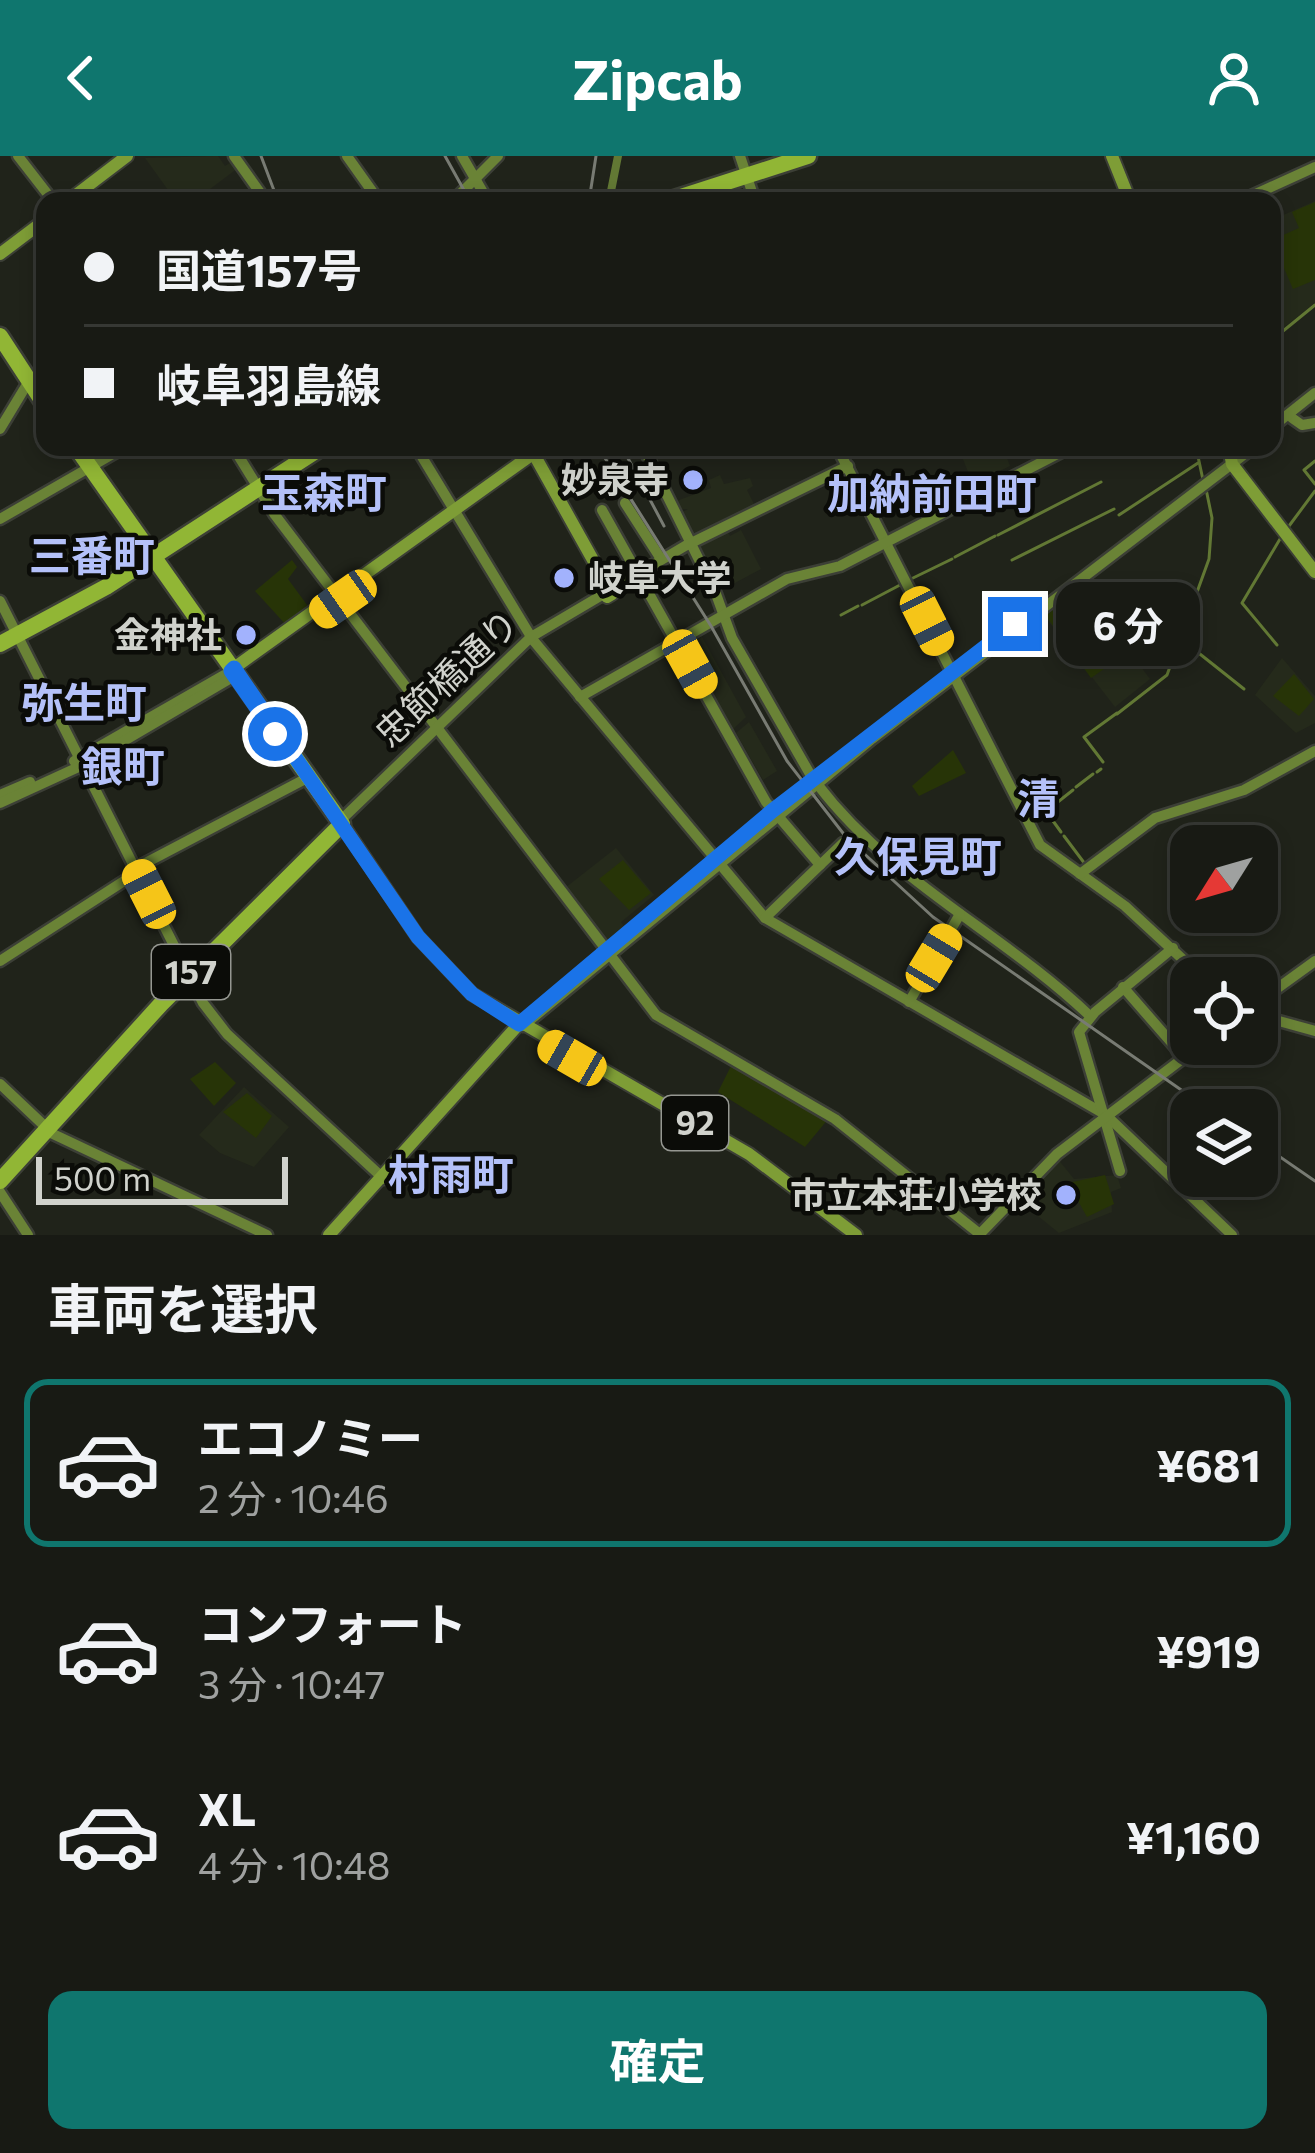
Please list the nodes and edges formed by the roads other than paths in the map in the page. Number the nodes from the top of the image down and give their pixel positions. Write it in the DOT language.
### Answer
graph roads {
  1 [pos="18,156"];
  2 [pos="130,156"];
  3 [pos="234,156"];
  4 [pos="347,156"];
  5 [pos="462,156"];
  6 [pos="498,156"];
  7 [pos="740,156"];
  8 [pos="808,156"];
  9 [pos="1112,156"];
  10 [pos="1315,167"];
  11 [pos="747,176"];
  12 [pos="476,179"];
  13 [pos="45,192"];
  14 [pos="83,192"];
  15 [pos="260,192"];
  16 [pos="373,192"];
  17 [pos="462,192"];
  18 [pos="483,192"];
  19 [pos="689,192"];
  20 [pos="696,192"];
  21 [pos="751,192"];
  22 [pos="1126,192"];
  23 [pos="1260,192"];
  24 [pos="36,228"];
  25 [pos="0,256"];
  26 [pos="0,340"];
  27 [pos="28,382"];
  28 [pos="36,394"];
  29 [pos="1315,396"];
  30 [pos="1292,418"];
  31 [pos="1281,423"];
  32 [pos="1315,423"];
  33 [pos="1281,425"];
  34 [pos="0,429"];
  35 [pos="80,456"];
  36 [pos="109,456"];
  37 [pos="239,456"];
  38 [pos="305,456"];
  39 [pos="421,456"];
  40 [pos="528,456"];
  41 [pos="532,456"];
  42 [pos="644,456"];
  43 [pos="842,456"];
  44 [pos="1053,456"];
  45 [pos="1232,457"];
  46 [pos="848,466"];
  47 [pos="89,468"];
  48 [pos="258,486"];
  49 [pos="625,503"];
  50 [pos="602,509"];
  51 [pos="456,513"];
  52 [pos="0,519"];
  53 [pos="886,542"];
  54 [pos="689,547"];
  55 [pos="154,554"];
  56 [pos="661,559"];
  57 [pos="1315,568"];
  58 [pos="640,575"];
  59 [pos="608,593"];
  60 [pos="341,596"];
  61 [pos="0,601"];
  62 [pos="724,617"];
  63 [pos="9,638"];
  64 [pos="532,639"];
  65 [pos="678,642"];
  66 [pos="235,672"];
  67 [pos="953,674"];
  68 [pos="580,697"];
  69 [pos="436,729"];
  70 [pos="1315,751"];
  71 [pos="81,761"];
  72 [pos="308,778"];
  73 [pos="816,783"];
  74 [pos="0,799"];
  75 [pos="774,814"];
  76 [pos="335,824"];
  77 [pos="843,843"];
  78 [pos="718,863"];
  79 [pos="820,865"];
  80 [pos="137,870"];
  81 [pos="1080,874"];
  82 [pos="960,914"];
  83 [pos="765,918"];
  84 [pos="1173,948"];
  85 [pos="608,954"];
  86 [pos="1182,957"];
  87 [pos="0,961"];
  88 [pos="1315,961"];
  89 [pos="187,972"];
  90 [pos="1124,987"];
  91 [pos="1278,988"];
  92 [pos="909,1002"];
  93 [pos="1090,1016"];
  94 [pos="1278,1021"];
  95 [pos="520,1026"];
  96 [pos="1315,1031"];
  97 [pos="1170,1041"];
  98 [pos="1174,1065"];
  99 [pos="0,1084"];
  100 [pos="1106,1115"];
  101 [pos="46,1127"];
  102 [pos="1120,1171"];
  103 [pos="382,1177"];
  104 [pos="0,1179"];
  105 [pos="0,1192"];
  106 [pos="28,1235"];
  107 [pos="267,1235"];
  108 [pos="331,1235"];
  109 [pos="853,1235"];
  110 [pos="980,1235"];
  111 [pos="1232,1235"];
  1 -- 13 [label="street"];
  2 -- 14 [label="main road"];
  3 -- 15 [label="street"];
  4 -- 16 [label="street"];
  5 -- 12 [label="street"];
  6 -- 12 [label="street"];
  7 -- 11 [label="street"];
  8 -- 11 [label="highway"];
  9 -- 22 [label="main road"];
  10 -- 23 [label="street"];
  11 -- 19 [label="highway"];
  11 -- 20 [label="highway"];
  11 -- 21 [label="street"];
  12 -- 17 [label="street"];
  12 -- 18 [label="street"];
  24 -- 25 [label="main road"];
  26 -- 27 [label="highway"];
  27 -- 28 [label="highway"];
  27 -- 34 [label="street"];
  29 -- 30 [label="street"];
  29 -- 31 [label="street"];
  30 -- 32 [label="street"];
  30 -- 33 [label="street"];
  35 -- 47 [label="highway"];
  36 -- 47 [label="street"];
  37 -- 48 [label="street"];
  38 -- 48 [label="highway"];
  39 -- 51 [label="street"];
  40 -- 51 [label="main road"];
  41 -- 59 [label="main road"];
  42 -- 54 [label="street"];
  43 -- 46 [label="street"];
  44 -- 53 [label="street"];
  45 -- 57 [label="main road"];
  45 -- 67 [label="street"];
  46 -- 53 [label="street"];
  46 -- 54 [label="street"];
  47 -- 52 [label="street"];
  47 -- 55 [label="highway"];
  48 -- 55 [label="highway"];
  48 -- 60 [label="street"];
  49 -- 56 [label="street"];
  50 -- 58 [label="street"];
  51 -- 60 [label="main road"];
  51 -- 64 [label="street"];
  53 -- 62 [label="street"];
  53 -- 67 [label="street"];
  54 -- 56 [label="street"];
  54 -- 58 [label="street"];
  54 -- 62 [label="street"];
  55 -- 63 [label="highway"];
  55 -- 66 [label="highway"];
  56 -- 58 [label="street"];
  58 -- 59 [label="street, 忠節橋通り"];
  58 -- 65 [label="street"];
  59 -- 64 [label="street, 忠節橋通り"];
  60 -- 66 [label="main road"];
  60 -- 69 [label="street"];
  61 -- 63 [label="street"];
  62 -- 65 [label="street"];
  62 -- 73 [label="street"];
  63 -- 71 [label="street"];
  64 -- 68 [label="street"];
  64 -- 69 [label="street, 忠節橋通り"];
  65 -- 68 [label="street"];
  65 -- 75 [label="street"];
  66 -- 71 [label="street"];
  66 -- 72 [label="highway"];
  67 -- 73 [label="street"];
  67 -- 81 [label="street"];
  68 -- 78 [label="street"];
  69 -- 76 [label="street, 忠節橋通り"];
  69 -- 85 [label="street"];
  70 -- 81 [label="street"];
  71 -- 74 [label="street"];
  71 -- 80 [label="street"];
  72 -- 76 [label="highway"];
  72 -- 80 [label="street"];
  73 -- 75 [label="street"];
  73 -- 82 [label="street"];
  75 -- 78 [label="street"];
  75 -- 79 [label="street"];
  76 -- 89 [label="highway, 157"];
  76 -- 95 [label="main road"];
  77 -- 79 [label="street"];
  78 -- 83 [label="street"];
  78 -- 85 [label="street"];
  79 -- 83 [label="street"];
  80 -- 87 [label="street"];
  80 -- 89 [label="street"];
  81 -- 84 [label="street"];
  82 -- 92 [label="street"];
  82 -- 93 [label="street"];
  83 -- 92 [label="street"];
  84 -- 86 [label="street"];
  84 -- 90 [label="street"];
  85 -- 95 [label="street"];
  85 -- 110 [label="street"];
  88 -- 91 [label="street"];
  89 -- 101 [label="highway, 157"];
  89 -- 103 [label="street"];
  90 -- 93 [label="street"];
  90 -- 97 [label="street"];
  92 -- 100 [label="street"];
  93 -- 100 [label="street"];
  94 -- 96 [label="street"];
  95 -- 103 [label="main road"];
  95 -- 109 [label="main road, 92"];
  98 -- 100 [label="street"];
  99 -- 101 [label="street"];
  100 -- 102 [label="street"];
  100 -- 110 [label="street"];
  100 -- 111 [label="street"];
  101 -- 104 [label="highway, 157"];
  101 -- 107 [label="street"];
  103 -- 108 [label="main road"];
  105 -- 106 [label="street"];
}
